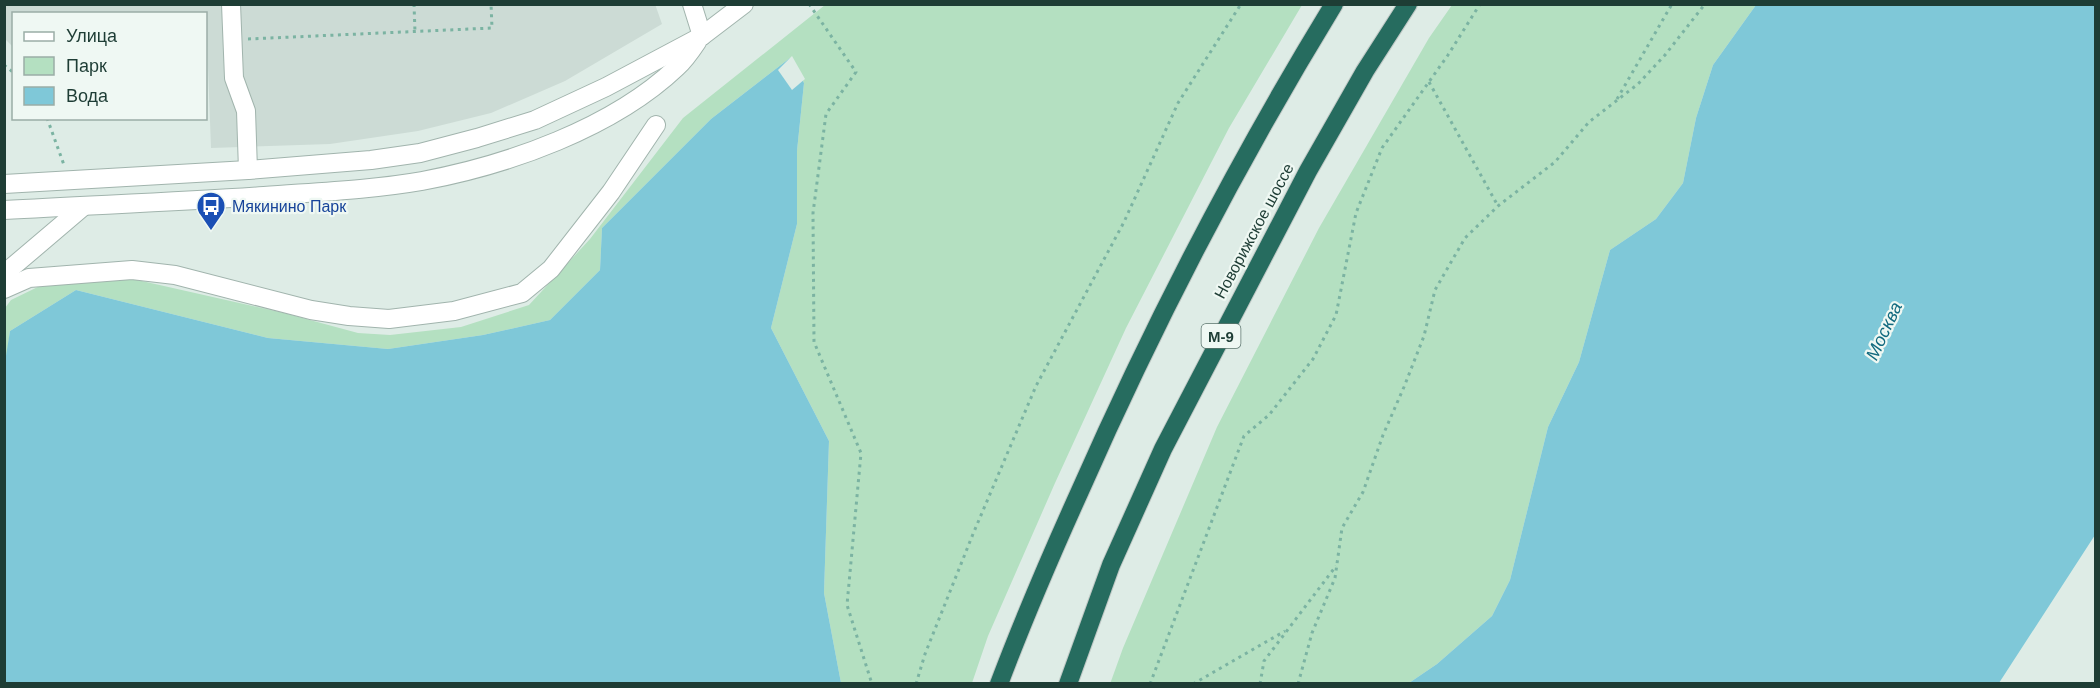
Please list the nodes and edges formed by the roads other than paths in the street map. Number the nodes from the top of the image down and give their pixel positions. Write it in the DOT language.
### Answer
graph roads {
  1 [pos="231,4"];
  2 [pos="692,4"];
  3 [pos="744,4"];
  4 [pos="1334,4"];
  5 [pos="1408,4"];
  6 [pos="702,36"];
  7 [pos="656,125"];
  8 [pos="248,170"];
  9 [pos="4,184"];
  10 [pos="84,206"];
  11 [pos="4,210"];
  12 [pos="4,274"];
  13 [pos="4,289"];
  14 [pos="999,684"];
  15 [pos="1068,684"];
  1 -- 8 [label="street"];
  2 -- 6 [label="street"];
  3 -- 6 [label="street"];
  4 -- 14 [label="highway"];
  5 -- 15 [label="highway, Новорижское шоссе / М-9"];
  6 -- 8 [label="street"];
  6 -- 10 [label="street"];
  7 -- 13 [label="street"];
  8 -- 9 [label="street"];
  10 -- 11 [label="street"];
  10 -- 12 [label="street"];
}
